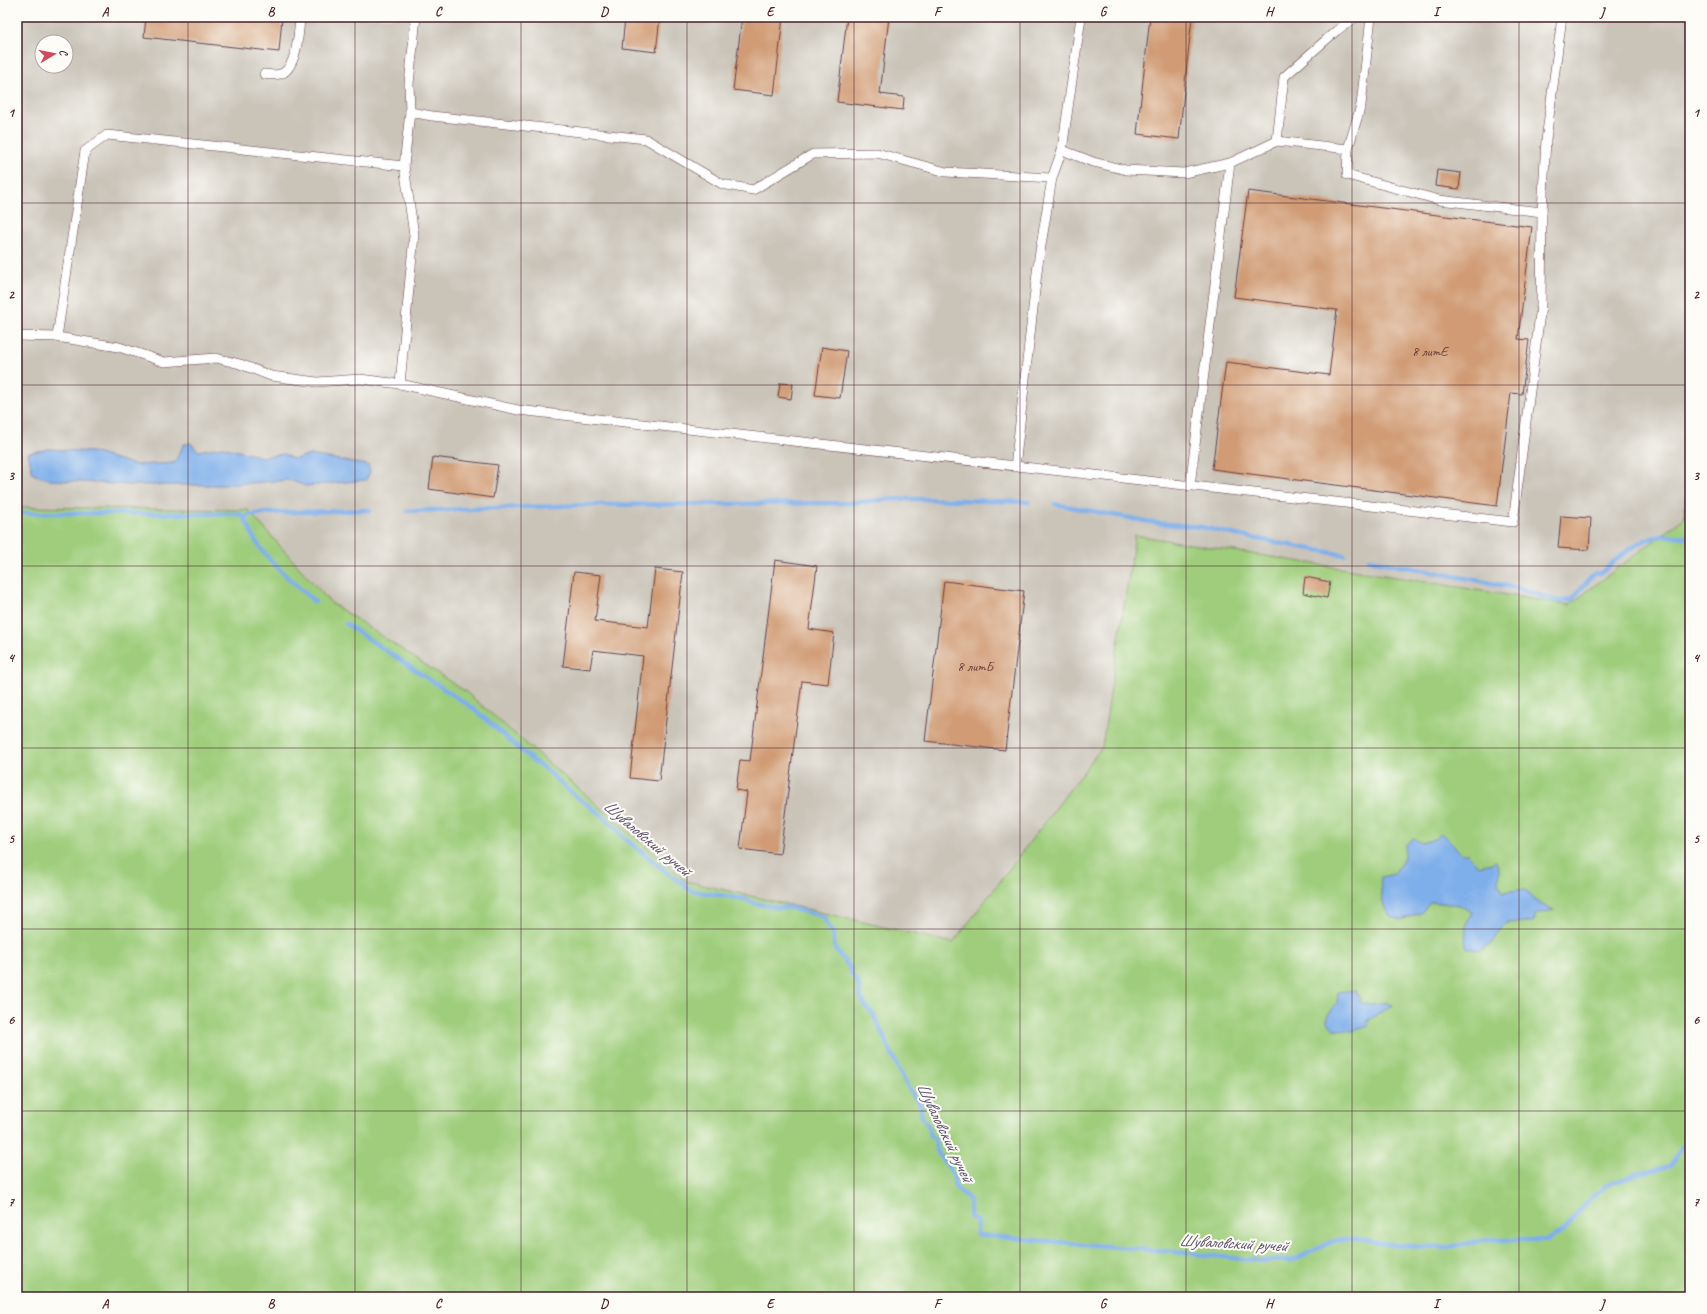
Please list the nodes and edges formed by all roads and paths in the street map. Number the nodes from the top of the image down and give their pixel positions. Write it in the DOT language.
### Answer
graph roads {
  1 [pos="300,17"];
  2 [pos="416,17"];
  3 [pos="1081,17"];
  4 [pos="1356,17"];
  5 [pos="1371,17"];
  6 [pos="1562,17"];
  7 [pos="264,74"];
  8 [pos="410,112"];
  9 [pos="1277,141"];
  10 [pos="1348,149"];
  11 [pos="1062,150"];
  12 [pos="1230,163"];
  13 [pos="404,166"];
  14 [pos="1052,178"];
  15 [pos="1542,212"];
  16 [pos="17,336"];
  17 [pos="57,337"];
  18 [pos="400,384"];
  19 [pos="1015,467"];
  20 [pos="1190,486"];
  1 -- 7 [label="lane"];
  2 -- 8 [label="lane"];
  3 -- 11 [label="lane"];
  4 -- 9 [label="lane"];
  5 -- 10 [label="lane"];
  6 -- 15 [label="lane"];
  8 -- 13 [label="lane"];
  8 -- 14 [label="lane"];
  9 -- 10 [label="lane"];
  9 -- 12 [label="lane"];
  10 -- 15 [label="lane"];
  11 -- 12 [label="lane"];
  11 -- 14 [label="lane"];
  12 -- 20 [label="lane"];
  13 -- 17 [label="lane"];
  13 -- 18 [label="lane"];
  14 -- 19 [label="lane"];
  15 -- 20 [label="lane"];
  16 -- 17 [label="lane"];
  17 -- 18 [label="lane"];
  18 -- 19 [label="lane"];
  19 -- 20 [label="lane"];
}
